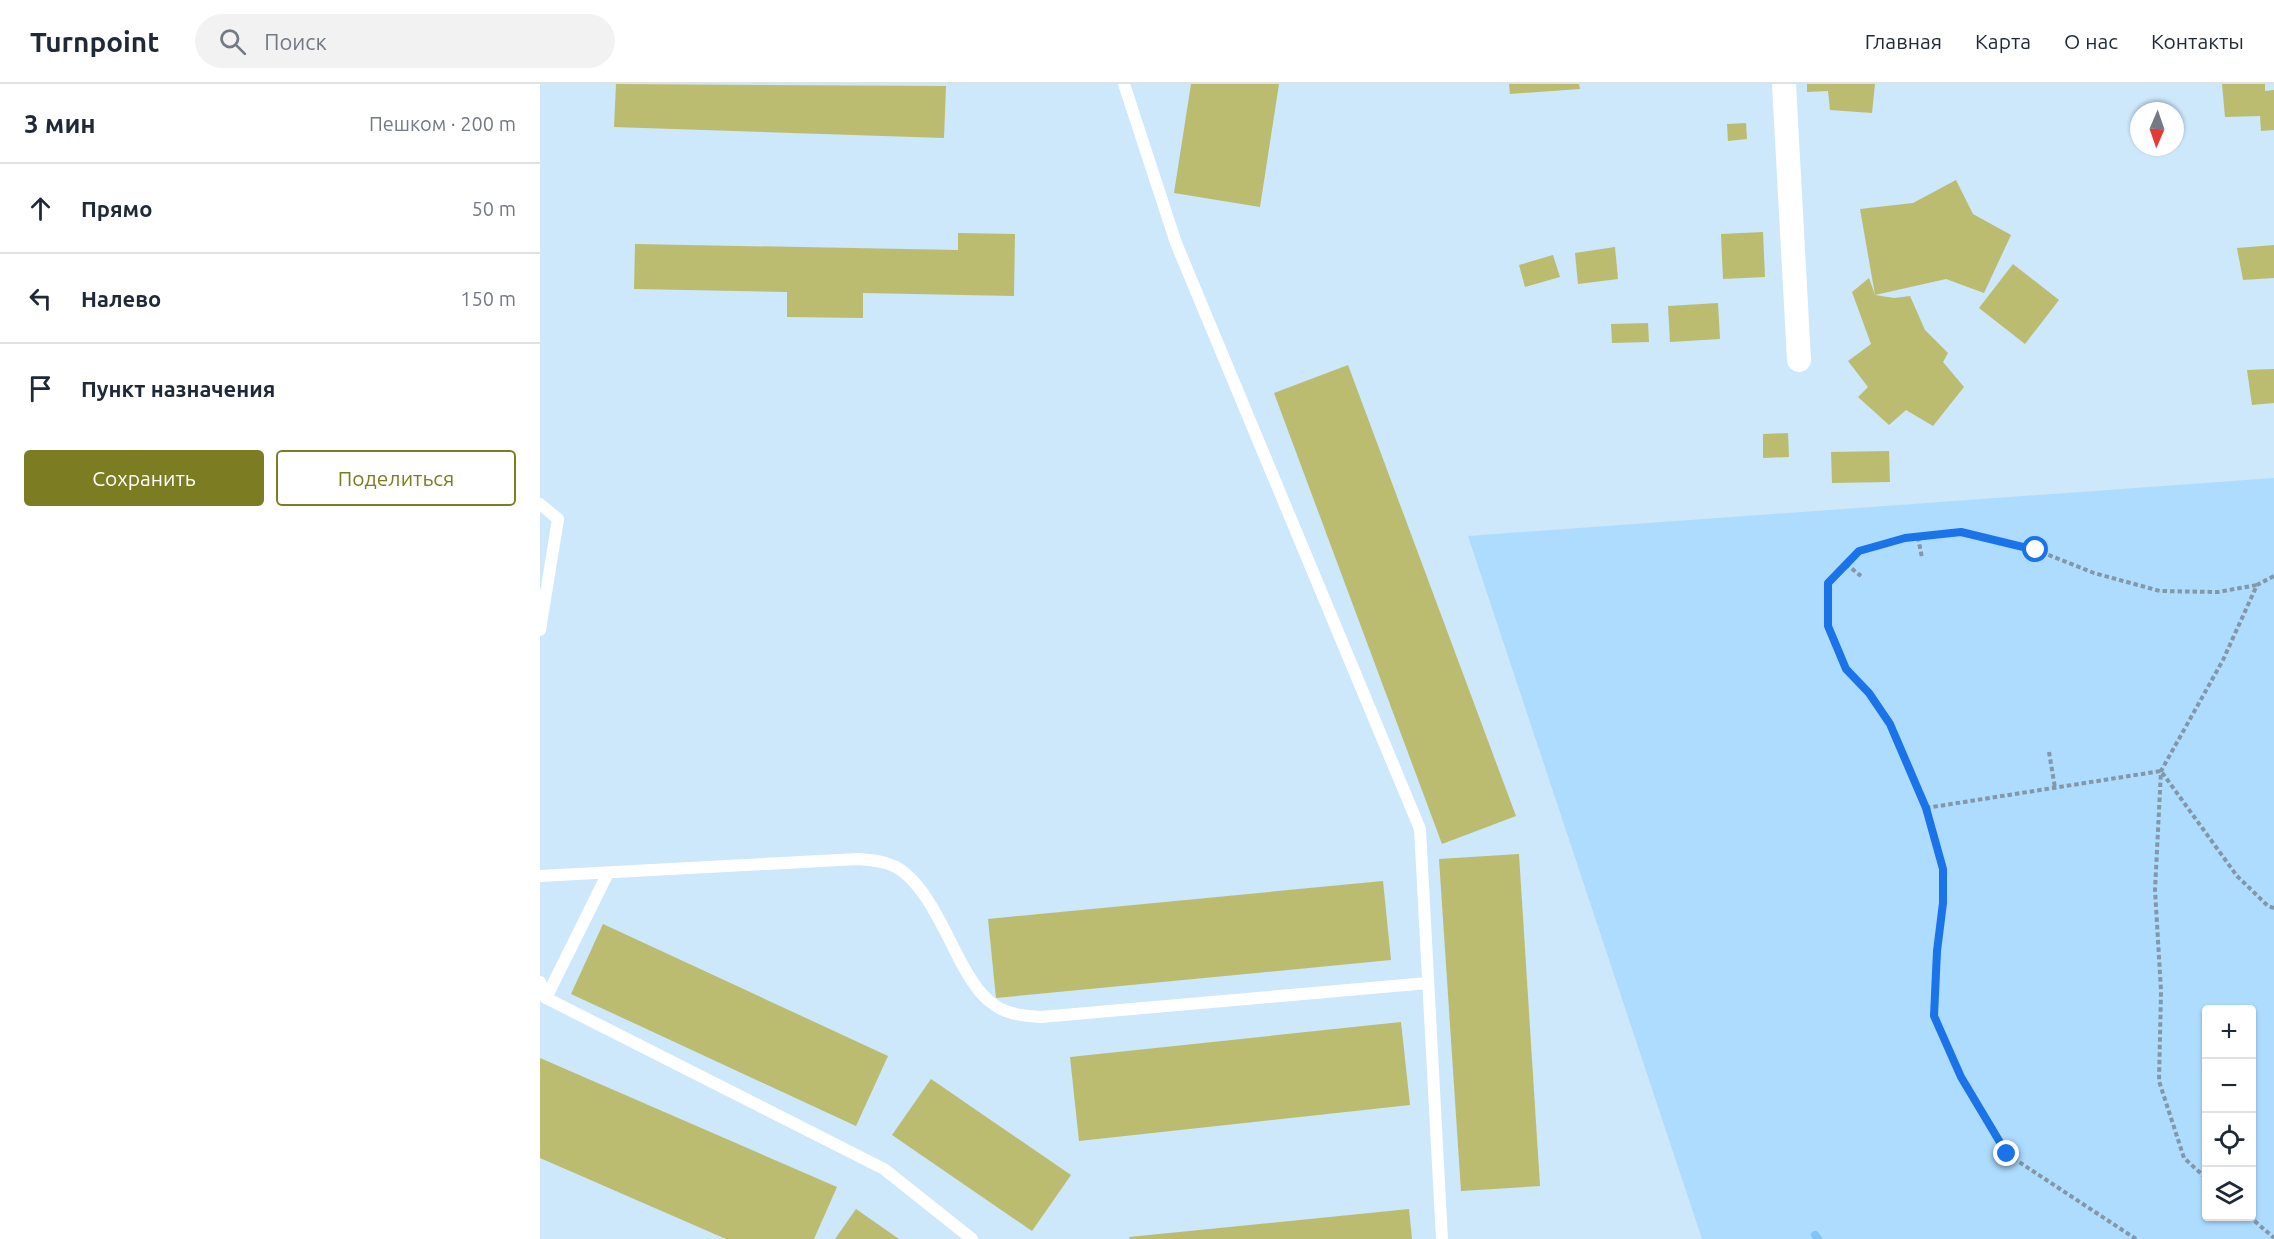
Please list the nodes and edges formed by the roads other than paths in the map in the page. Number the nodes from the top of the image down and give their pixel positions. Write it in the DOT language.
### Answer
graph roads {
  1 [pos="1124,84"];
  2 [pos="1784,84"];
  3 [pos="1798,360"];
  4 [pos="540,504"];
  5 [pos="540,630"];
  6 [pos="608,873"];
  7 [pos="540,876"];
  8 [pos="540,982"];
  9 [pos="1428,983"];
  10 [pos="546,998"];
  11 [pos="972,1239"];
  12 [pos="1442,1239"];
  1 -- 9 [label="lane"];
  2 -- 3 [label="street"];
  4 -- 5 [label="lane"];
  6 -- 7 [label="lane"];
  6 -- 9 [label="lane"];
  6 -- 10 [label="lane"];
  8 -- 10 [label="lane"];
  9 -- 12 [label="lane"];
  10 -- 11 [label="lane"];
}
